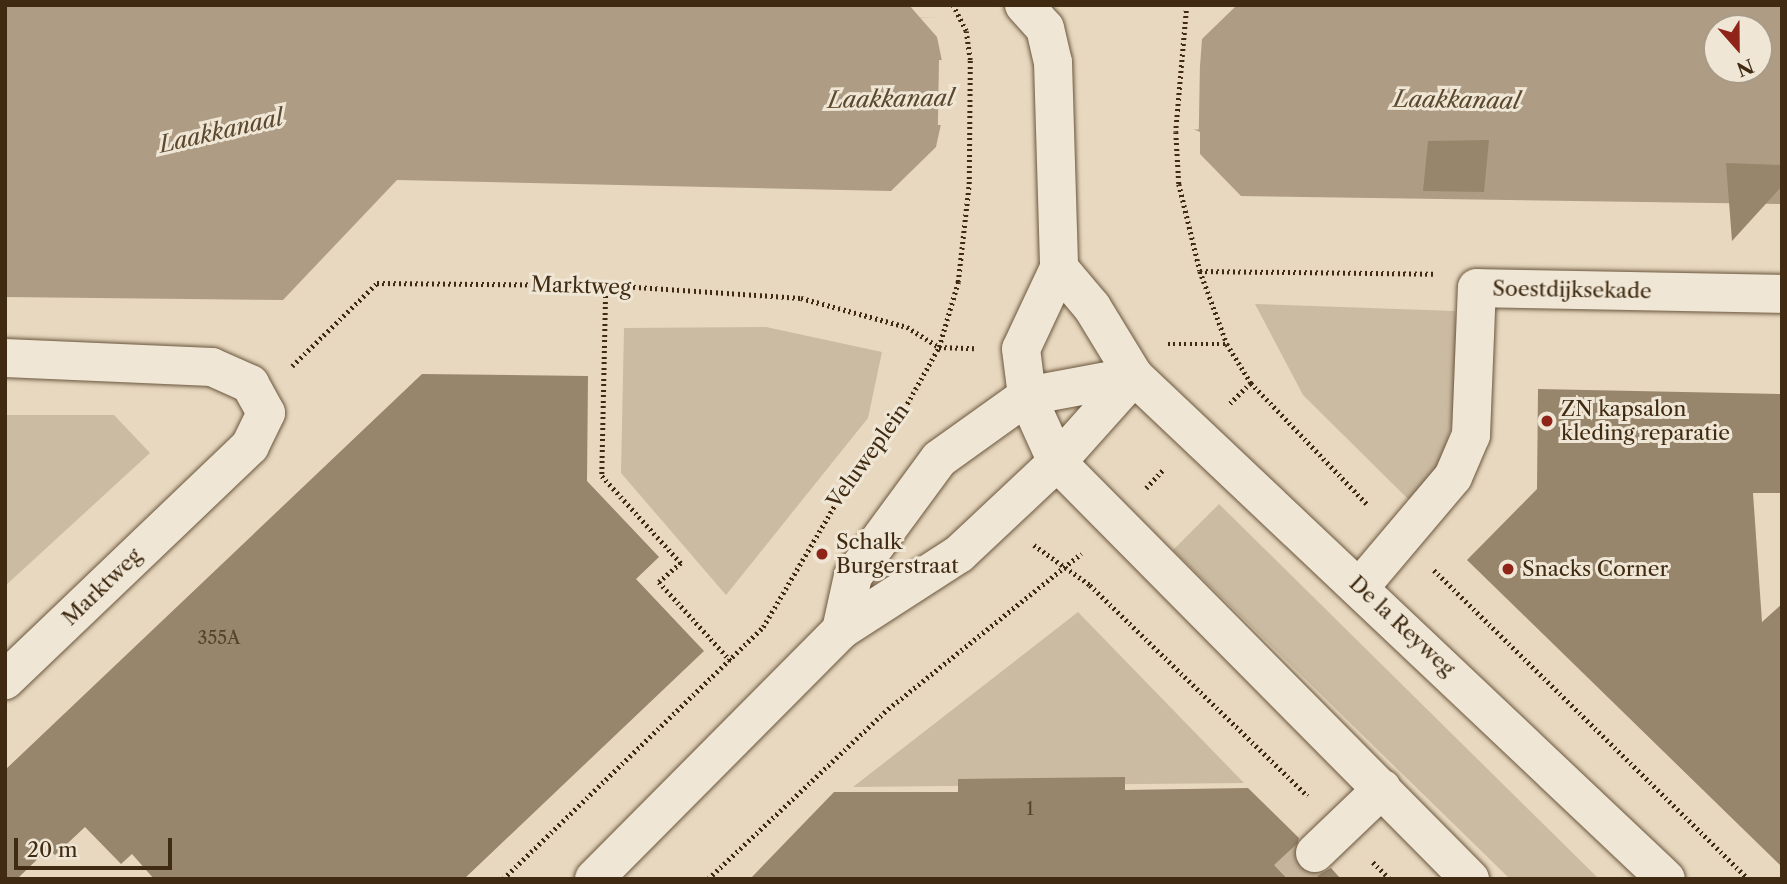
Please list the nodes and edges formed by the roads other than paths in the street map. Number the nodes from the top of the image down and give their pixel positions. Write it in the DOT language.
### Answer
graph roads {
  1 [pos="1044,25"];
  2 [pos="1059,268"];
  3 [pos="1782,294"];
  4 [pos="5,358"];
  5 [pos="1135,376"];
  6 [pos="1027,396"];
  7 [pos="1057,462"];
  8 [pos="1360,587"];
  9 [pos="841,630"];
  10 [pos="5,680"];
  11 [pos="1382,789"];
  12 [pos="1327,841"];
  13 [pos="594,879"];
  14 [pos="1470,879"];
  15 [pos="1666,879"];
  1 -- 2 [label="street"];
  2 -- 5 [label="street"];
  2 -- 6 [label="street"];
  3 -- 8 [label="street, Soestdijksekade"];
  4 -- 10 [label="street, Marktweg"];
  5 -- 6 [label="street"];
  5 -- 7 [label="street"];
  5 -- 8 [label="street, De la Reyweg"];
  6 -- 7 [label="street"];
  6 -- 9 [label="street"];
  7 -- 9 [label="street"];
  7 -- 11 [label="street"];
  8 -- 15 [label="street, De la Reyweg"];
  9 -- 13 [label="street"];
  11 -- 12 [label="street"];
  11 -- 14 [label="street"];
}
